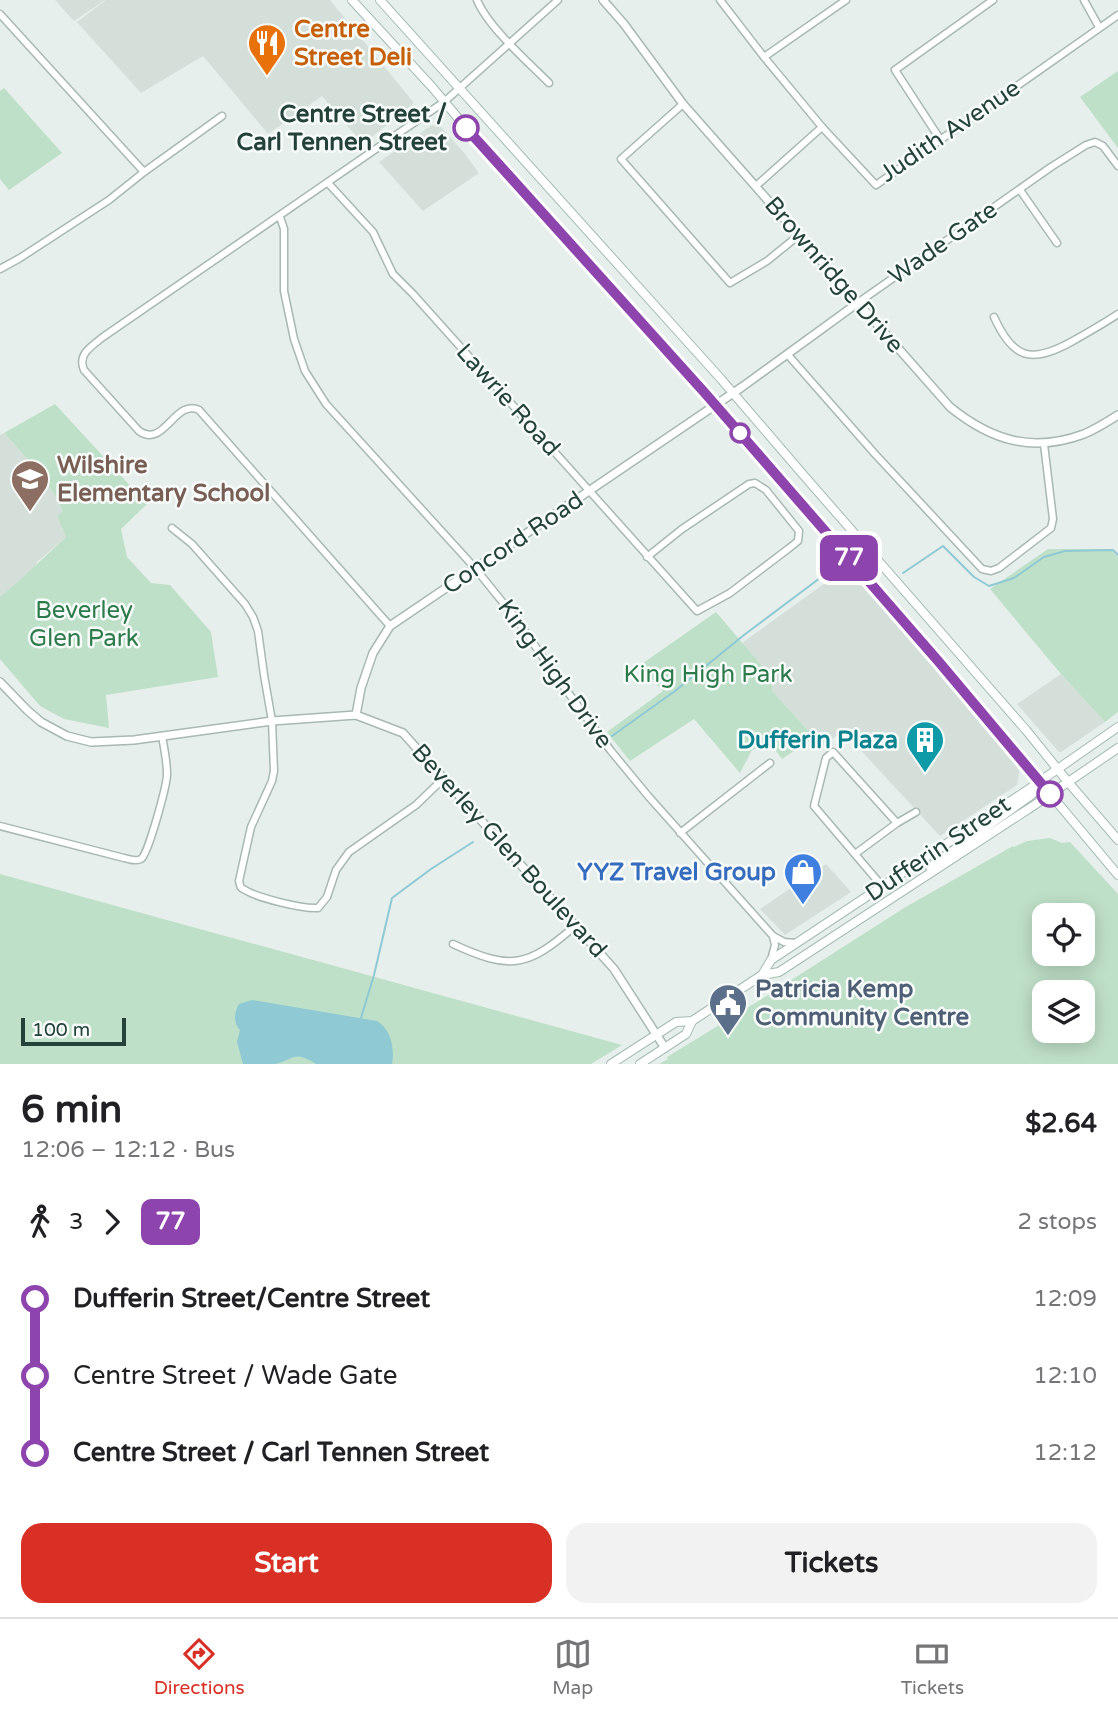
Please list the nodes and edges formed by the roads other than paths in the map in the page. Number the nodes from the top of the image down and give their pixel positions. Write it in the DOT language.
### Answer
graph roads {
  1 [pos="352,0"];
  2 [pos="380,0"];
  3 [pos="477,0"];
  4 [pos="558,0"];
  5 [pos="603,0"];
  6 [pos="720,0"];
  7 [pos="846,0"];
  8 [pos="993,0"];
  9 [pos="1084,0"];
  10 [pos="0,14"];
  11 [pos="1118,15"];
  12 [pos="7,22"];
  13 [pos="1100,27"];
  14 [pos="0,28"];
  15 [pos="510,44"];
  16 [pos="764,57"];
  17 [pos="549,83"];
  18 [pos="461,89"];
  19 [pos="444,102"];
  20 [pos="683,104"];
  21 [pos="222,116"];
  22 [pos="822,127"];
  23 [pos="940,139"];
  24 [pos="1118,166"];
  25 [pos="144,172"];
  26 [pos="328,183"];
  27 [pos="756,186"];
  28 [pos="1020,190"];
  29 [pos="280,217"];
  30 [pos="799,234"];
  31 [pos="1057,243"];
  32 [pos="0,269"];
  33 [pos="859,302"];
  34 [pos="1118,314"];
  35 [pos="994,317"];
  36 [pos="788,355"];
  37 [pos="733,393"];
  38 [pos="715,404"];
  39 [pos="1118,415"];
  40 [pos="1044,444"];
  41 [pos="590,491"];
  42 [pos="172,528"];
  43 [pos="647,557"];
  44 [pos="475,568"];
  45 [pos="390,626"];
  46 [pos="0,682"];
  47 [pos="3,691"];
  48 [pos="356,715"];
  49 [pos="272,721"];
  50 [pos="1118,727"];
  51 [pos="162,736"];
  52 [pos="1118,748"];
  53 [pos="1043,751"];
  54 [pos="770,763"];
  55 [pos="1057,769"];
  56 [pos="1048,776"];
  57 [pos="444,778"];
  58 [pos="1068,782"];
  59 [pos="1041,783"];
  60 [pos="1050,794"];
  61 [pos="916,812"];
  62 [pos="897,823"];
  63 [pos="0,826"];
  64 [pos="680,832"];
  65 [pos="1118,840"];
  66 [pos="855,854"];
  67 [pos="1118,875"];
  68 [pos="882,886"];
  69 [pos="901,892"];
  70 [pos="575,926"];
  71 [pos="773,936"];
  72 [pos="797,943"];
  73 [pos="453,944"];
  74 [pos="771,960"];
  75 [pos="762,975"];
  76 [pos="692,1021"];
  77 [pos="656,1035"];
  78 [pos="665,1048"];
  79 [pos="611,1064"];
  80 [pos="640,1064"];
  1 -- 19 [label="main road"];
  2 -- 18 [label="main road"];
  3 -- 15 [label="street"];
  4 -- 15 [label="street"];
  5 -- 20 [label="street, Brownridge Drive"];
  6 -- 16 [label="street, Judith Avenue"];
  7 -- 16 [label="street"];
  8 -- 23 [label="street"];
  9 -- 13 [label="street"];
  10 -- 12 [label="street"];
  11 -- 13 [label="street, Judith Avenue"];
  12 -- 14 [label="street"];
  12 -- 25 [label="street"];
  13 -- 23 [label="street, Judith Avenue"];
  15 -- 17 [label="street"];
  15 -- 18 [label="street"];
  16 -- 22 [label="street, Judith Avenue"];
  18 -- 19 [label="street"];
  18 -- 37 [label="main road"];
  19 -- 26 [label="street"];
  19 -- 38 [label="main road"];
  20 -- 27 [label="street, Brownridge Drive"];
  20 -- 30 [label="street"];
  21 -- 25 [label="street"];
  22 -- 23 [label="street, Judith Avenue"];
  22 -- 27 [label="street"];
  24 -- 28 [label="street, Wade Gate"];
  25 -- 32 [label="street"];
  26 -- 29 [label="street"];
  26 -- 41 [label="street, Lawrie Road"];
  27 -- 30 [label="street, Brownridge Drive"];
  28 -- 31 [label="street"];
  28 -- 33 [label="street, Wade Gate"];
  29 -- 44 [label="street, King High Drive"];
  29 -- 45 [label="street"];
  30 -- 33 [label="street, Brownridge Drive"];
  33 -- 36 [label="street, Wade Gate"];
  33 -- 40 [label="street, Brownridge Drive"];
  34 -- 35 [label="street"];
  36 -- 37 [label="street, Wade Gate"];
  36 -- 40 [label="street"];
  37 -- 38 [label="street, Concord Road"];
  37 -- 53 [label="main road"];
  38 -- 41 [label="street, Concord Road"];
  38 -- 59 [label="main road"];
  39 -- 40 [label="street, Brownridge Drive"];
  41 -- 43 [label="street, Lawrie Road"];
  41 -- 44 [label="street, Concord Road"];
  42 -- 49 [label="street"];
  43 -- 43 [label="street, Lawrie Road"];
  44 -- 45 [label="street, Concord Road"];
  44 -- 64 [label="street, King High Drive"];
  45 -- 48 [label="street, Concord Road"];
  46 -- 47 [label="street, Beverley Glen Boulevard"];
  47 -- 51 [label="street, Beverley Glen Boulevard"];
  48 -- 49 [label="street, Beverley Glen Boulevard"];
  48 -- 57 [label="street, Beverley Glen Boulevard"];
  49 -- 51 [label="street, Beverley Glen Boulevard"];
  49 -- 57 [label="street"];
  50 -- 55 [label="main road, Dufferin Street"];
  51 -- 63 [label="street"];
  52 -- 58 [label="main road, Dufferin Street"];
  53 -- 55 [label="main road"];
  53 -- 56 [label="main road"];
  54 -- 64 [label="street"];
  55 -- 56 [label="main road, Dufferin Street"];
  55 -- 58 [label="main road"];
  56 -- 59 [label="main road, Dufferin Street"];
  57 -- 70 [label="street, Beverley Glen Boulevard"];
  58 -- 60 [label="main road, Dufferin Street"];
  58 -- 65 [label="main road"];
  59 -- 60 [label="main road"];
  59 -- 68 [label="main road, Dufferin Street"];
  59 -- 69 [label="main road"];
  60 -- 67 [label="main road"];
  60 -- 69 [label="main road, Dufferin Street"];
  61 -- 62 [label="street"];
  62 -- 66 [label="street"];
  62 -- 66 [label="street"];
  64 -- 71 [label="street, King High Drive"];
  66 -- 68 [label="street"];
  68 -- 72 [label="main road, Dufferin Street"];
  69 -- 75 [label="main road, Dufferin Street"];
  70 -- 73 [label="street"];
  70 -- 77 [label="street, Beverley Glen Boulevard"];
  71 -- 72 [label="street"];
  71 -- 74 [label="street"];
  72 -- 74 [label="main road, Dufferin Street"];
  74 -- 75 [label="main road, Dufferin Street"];
  75 -- 76 [label="main road, Dufferin Street"];
  76 -- 77 [label="main road, Dufferin Street"];
  76 -- 78 [label="main road, Dufferin Street"];
  77 -- 78 [label="street, Beverley Glen Boulevard"];
  77 -- 79 [label="main road, Dufferin Street"];
  78 -- 80 [label="main road, Dufferin Street"];
}
